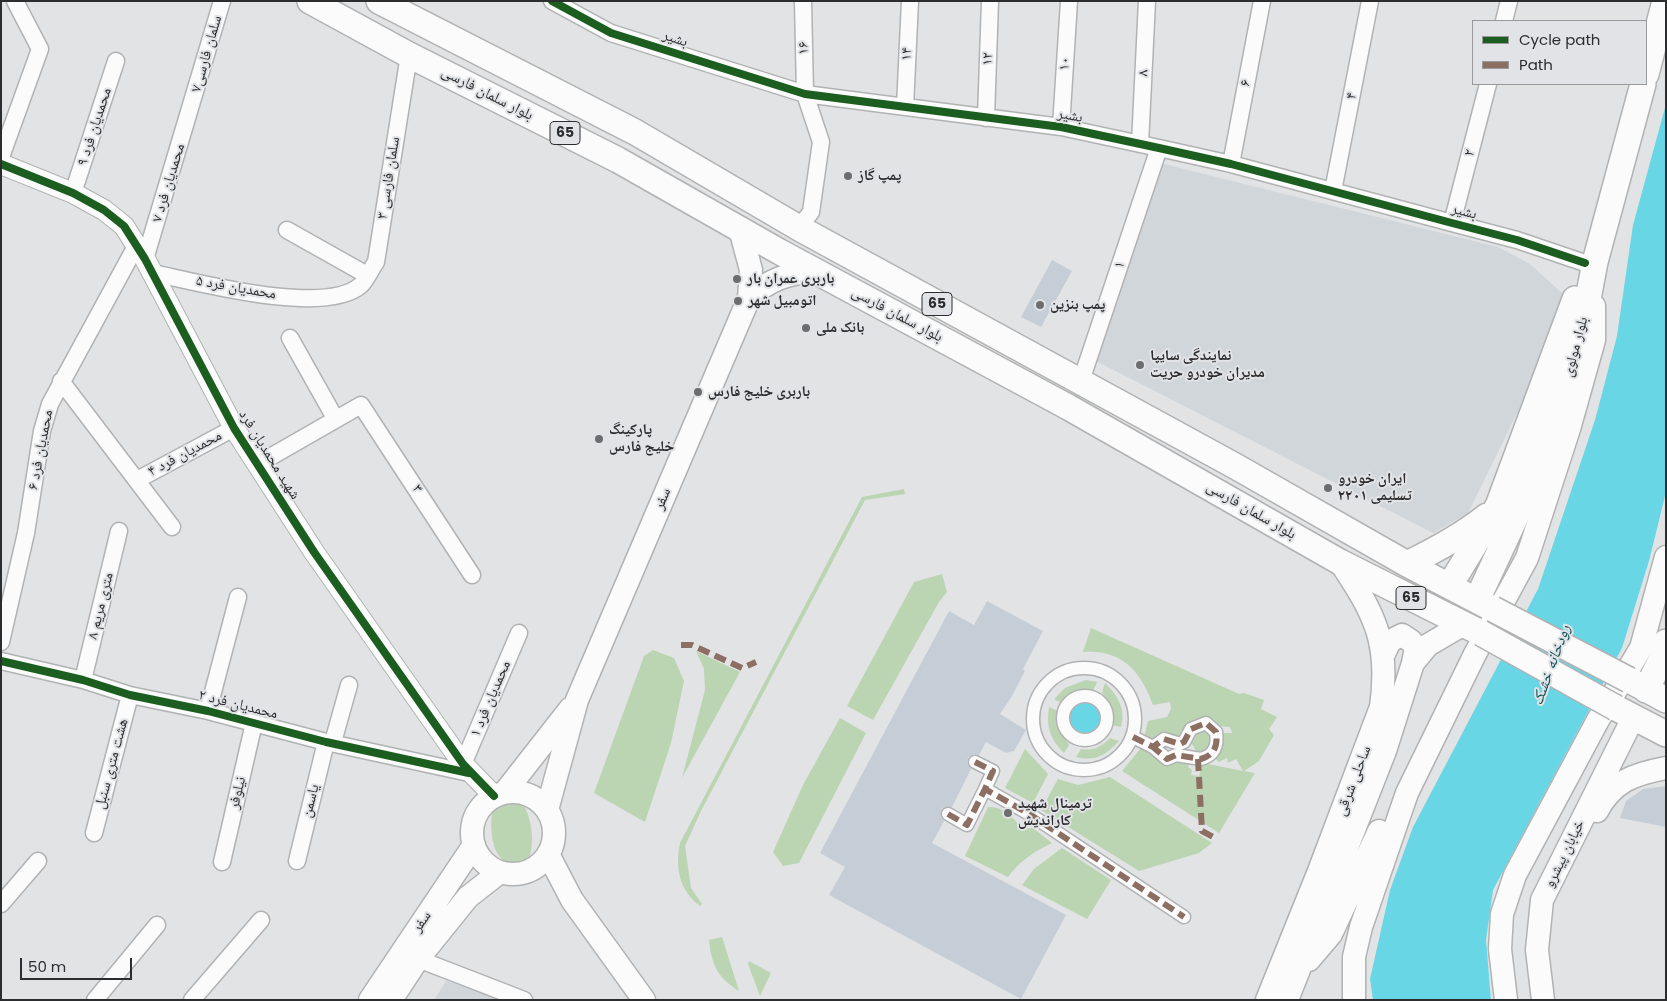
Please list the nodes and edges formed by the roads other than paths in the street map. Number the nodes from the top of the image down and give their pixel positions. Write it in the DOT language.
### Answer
graph roads {
  1 [pos="14,1"];
  2 [pos="222,1"];
  3 [pos="310,1"];
  4 [pos="380,1"];
  5 [pos="552,1"];
  6 [pos="804,1"];
  7 [pos="910,1"];
  8 [pos="990,1"];
  9 [pos="1069,1"];
  10 [pos="1147,1"];
  11 [pos="1262,1"];
  12 [pos="1370,1"];
  13 [pos="1509,1"];
  14 [pos="1653,1"];
  15 [pos="1665,1"];
  16 [pos="1504,20"];
  17 [pos="1647,25"];
  18 [pos="409,55"];
  19 [pos="116,61"];
  20 [pos="1647,70"];
  21 [pos="1488,85"];
  22 [pos="1632,85"];
  23 [pos="1643,85"];
  24 [pos="805,94"];
  25 [pos="192,106"];
  26 [pos="905,107"];
  27 [pos="986,118"];
  28 [pos="1061,127"];
  29 [pos="1140,144"];
  30 [pos="1160,148"];
  31 [pos="1,157"];
  32 [pos="1,164"];
  33 [pos="1231,164"];
  34 [pos="1334,191"];
  35 [pos="73,193"];
  36 [pos="1452,223"];
  37 [pos="799,228"];
  38 [pos="740,229"];
  39 [pos="287,230"];
  40 [pos="145,259"];
  41 [pos="1590,263"];
  42 [pos="818,272"];
  43 [pos="368,275"];
  44 [pos="350,291"];
  45 [pos="749,298"];
  46 [pos="290,338"];
  47 [pos="61,381"];
  48 [pos="1081,381"];
  49 [pos="335,418"];
  50 [pos="234,428"];
  51 [pos="258,464"];
  52 [pos="137,480"];
  53 [pos="1498,506"];
  54 [pos="172,527"];
  55 [pos="119,531"];
  56 [pos="1666,557"];
  57 [pos="1340,562"];
  58 [pos="1407,564"];
  59 [pos="472,575"];
  60 [pos="1455,578"];
  61 [pos="238,597"];
  62 [pos="1484,598"];
  63 [pos="1475,629"];
  64 [pos="519,633"];
  65 [pos="1,642"];
  66 [pos="1666,642"];
  67 [pos="1383,656"];
  68 [pos="1,661"];
  69 [pos="1414,663"];
  70 [pos="83,680"];
  71 [pos="349,685"];
  72 [pos="1647,690"];
  73 [pos="130,695"];
  74 [pos="576,700"];
  75 [pos="208,711"];
  76 [pos="1624,713"];
  77 [pos="254,723"];
  78 [pos="1666,734"];
  79 [pos="1133,737"];
  80 [pos="329,742"];
  81 [pos="1153,747"];
  82 [pos="975,762"];
  83 [pos="466,768"];
  84 [pos="1666,768"];
  85 [pos="985,789"];
  86 [pos="1407,793"];
  87 [pos="500,794"];
  88 [pos="547,810"];
  89 [pos="948,814"];
  90 [pos="94,833"];
  91 [pos="474,845"];
  92 [pos="548,854"];
  93 [pos="38,860"];
  94 [pos="296,861"];
  95 [pos="222,862"];
  96 [pos="528,871"];
  97 [pos="500,872"];
  98 [pos="572,900"];
  99 [pos="1,904"];
  100 [pos="1184,917"];
  101 [pos="261,920"];
  102 [pos="158,925"];
  103 [pos="418,959"];
  104 [pos="1298,972"];
  105 [pos="95,1000"];
  106 [pos="192,1000"];
  107 [pos="370,1000"];
  108 [pos="391,1000"];
  109 [pos="524,1000"];
  110 [pos="644,1000"];
  111 [pos="1266,1000"];
  112 [pos="1286,1000"];
  113 [pos="1354,1000"];
  114 [pos="1506,1000"];
  115 [pos="1542,1000"];
  116 [pos="1550,1000"];
  1 -- 31 [label="street"];
  2 -- 25 [label="street, سلمان فارسی۷"];
  3 -- 18 [label="main road, بلوار سلمان فارسی / 65"];
  4 -- 37 [label="main road, بلوار سلمان فارسی / 65"];
  5 -- 24 [label="street, بشیر"];
  6 -- 24 [label="street, ۱۶"];
  7 -- 26 [label="street, ۱۴"];
  8 -- 27 [label="street, ۱۲"];
  9 -- 28 [label="street, ۱۰"];
  10 -- 29 [label="street, ۸"];
  11 -- 33 [label="street, ۶"];
  12 -- 34 [label="street, ۴"];
  13 -- 16 [label="street"];
  14 -- 17 [label="main road"];
  15 -- 20 [label="main road"];
  18 -- 38 [label="main road, بلوار سلمان فارسی / 65"];
  18 -- 43 [label="street, ۳ سلمان فارسی"];
  19 -- 35 [label="street, ۹ محمدیان فرد"];
  21 -- 36 [label="street, ۲"];
  22 -- 41 [label="main road, بلوار مولوی"];
  23 -- 41 [label="main road, بلوار مولوی"];
  24 -- 26 [label="street, بشیر"];
  24 -- 37 [label="street, ۱۶"];
  25 -- 40 [label="street, ۷ محمدیان فرد"];
  26 -- 27 [label="street, بشیر"];
  27 -- 28 [label="street, بشیر"];
  28 -- 29 [label="street, بشیر"];
  29 -- 30 [label="street, بشیر"];
  30 -- 33 [label="street, بشیر"];
  30 -- 48 [label="street, ۱"];
  32 -- 35 [label="street, شهید محمدیان فرد"];
  33 -- 34 [label="street, بشیر"];
  34 -- 36 [label="street, بشیر"];
  35 -- 40 [label="street, شهید محمدیان فرد"];
  36 -- 41 [label="street, بشیر"];
  37 -- 48 [label="main road, بلوار سلمان فارسی / 65"];
  38 -- 42 [label="main road, بلوار سلمان فارسی / 65"];
  38 -- 45 [label="main road, سفر"];
  39 -- 43 [label="street"];
  40 -- 44 [label="street, ۵ محمدیان فرد"];
  40 -- 47 [label="street, ۶ محمدیان فرد"];
  40 -- 50 [label="street, شهید محمدیان فرد"];
  41 -- 53 [label="main road, بلوار مولوی"];
  41 -- 62 [label="main road, بلوار مولوی"];
  41 -- 86 [label="main road"];
  42 -- 45 [label="main road, سفر"];
  42 -- 57 [label="main road, بلوار سلمان فارسی / 65"];
  43 -- 44 [label="street, ۳ سلمان فارسی"];
  45 -- 74 [label="main road, سفر"];
  46 -- 49 [label="street"];
  47 -- 52 [label="street"];
  47 -- 65 [label="street, ۶ محمدیان فرد"];
  48 -- 58 [label="main road, بلوار سلمان فارسی / 65"];
  49 -- 51 [label="street"];
  49 -- 59 [label="street, ۳"];
  50 -- 51 [label="street, شهید محمدیان فرد"];
  50 -- 52 [label="street, ۴ محمدیان فرد"];
  51 -- 83 [label="street, شهید محمدیان فرد"];
  52 -- 54 [label="street"];
  53 -- 58 [label="main road"];
  53 -- 60 [label="main road, بلوار مولوی"];
  55 -- 70 [label="street, ۸ متری مریم"];
  56 -- 114 [label="main road"];
  57 -- 63 [label="main road, بلوار سلمان فارسی / 65"];
  57 -- 67 [label="main road, ساحلی شرقی"];
  58 -- 60 [label="main road, بلوار سلمان فارسی / 65"];
  60 -- 62 [label="main road, بلوار سلمان فارسی / 65"];
  61 -- 75 [label="street"];
  62 -- 72 [label="main road, 65, bridge"];
  63 -- 69 [label="main road, ساحلی شرقی"];
  63 -- 76 [label="main road, 65, bridge"];
  64 -- 83 [label="street, ۱ محمدیان فرد"];
  66 -- 72 [label="main road"];
  67 -- 69 [label="main road"];
  67 -- 111 [label="main road, ساحلی شرقی"];
  68 -- 70 [label="street, ۲ محمدیان فرد"];
  69 -- 104 [label="main road, ساحلی شرقی"];
  70 -- 73 [label="street, ۲ محمدیان فرد"];
  71 -- 80 [label="street, یاسمن"];
  73 -- 75 [label="street, ۲ محمدیان فرد"];
  73 -- 90 [label="street, هشت متری سنبل"];
  74 -- 87 [label="main road, سفر"];
  74 -- 88 [label="main road, سفر"];
  75 -- 77 [label="street, ۲ محمدیان فرد"];
  76 -- 78 [label="main road, 65"];
  76 -- 115 [label="main road, خیابان پیشرو"];
  77 -- 80 [label="street, ۲ محمدیان فرد"];
  77 -- 95 [label="street, نیلوفر"];
  79 -- 79 [label="street"];
  79 -- 81 [label="street"];
  80 -- 83 [label="street, ۲ محمدیان فرد"];
  80 -- 94 [label="street, یاسمن"];
  81 -- 81 [label="street"];
  82 -- 85 [label="street"];
  83 -- 87 [label="street, شهید محمدیان فرد"];
  84 -- 116 [label="main road, خیابان پیشرو"];
  85 -- 89 [label="street"];
  85 -- 100 [label="street"];
  86 -- 104 [label="main road"];
  86 -- 113 [label="main road"];
  87 -- 88 [label="main road"];
  87 -- 91 [label="main road"];
  88 -- 92 [label="main road"];
  91 -- 97 [label="main road"];
  91 -- 107 [label="main road, سفر"];
  92 -- 96 [label="main road"];
  92 -- 98 [label="main road"];
  93 -- 99 [label="street"];
  96 -- 97 [label="main road"];
  96 -- 98 [label="main road"];
  97 -- 103 [label="main road, سفر"];
  98 -- 110 [label="main road"];
  101 -- 106 [label="street"];
  102 -- 105 [label="street"];
  103 -- 108 [label="main road, سفر"];
  103 -- 109 [label="street"];
  104 -- 112 [label="main road, ساحلی شرقی"];
}
